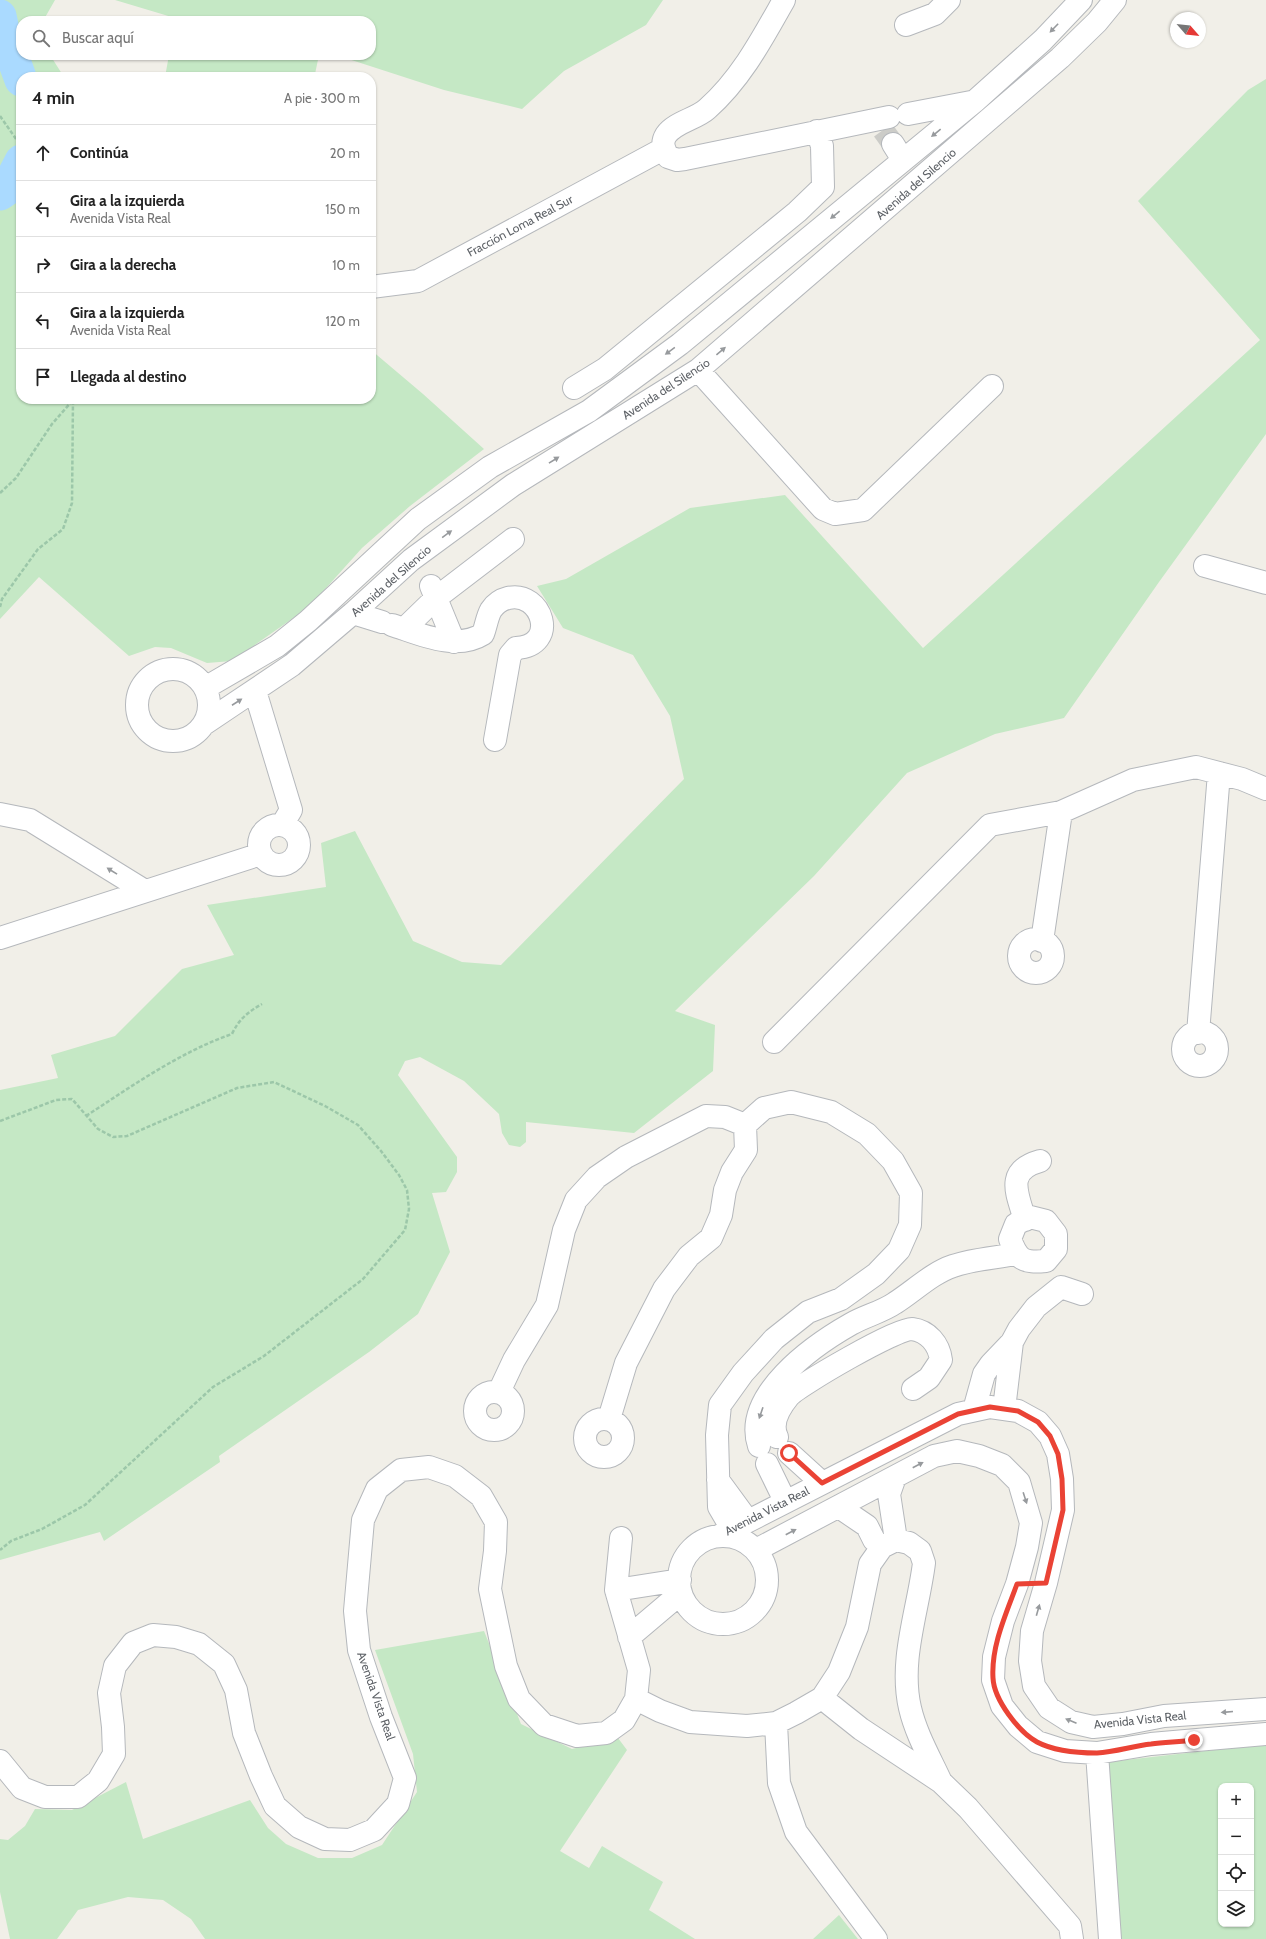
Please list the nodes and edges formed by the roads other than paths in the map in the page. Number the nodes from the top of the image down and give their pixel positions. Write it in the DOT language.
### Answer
graph roads {
  1 [pos="784,0"];
  2 [pos="949,0"];
  3 [pos="1081,0"];
  4 [pos="1115,0"];
  5 [pos="906,25"];
  6 [pos="974,102"];
  7 [pos="817,131"];
  8 [pos="892,131"];
  9 [pos="664,149"];
  10 [pos="376,286"];
  11 [pos="737,296"];
  12 [pos="756,322"];
  13 [pos="698,370"];
  14 [pos="992,386"];
  15 [pos="574,388"];
  16 [pos="513,540"];
  17 [pos="418,556"];
  18 [pos="1205,566"];
  19 [pos="1266,584"];
  20 [pos="431,587"];
  21 [pos="353,613"];
  22 [pos="393,625"];
  23 [pos="454,642"];
  24 [pos="205,688"];
  25 [pos="256,691"];
  26 [pos="204,724"];
  27 [pos="495,740"];
  28 [pos="1219,773"];
  29 [pos="1266,789"];
  30 [pos="1061,812"];
  31 [pos="0,814"];
  32 [pos="282,825"];
  33 [pos="260,854"];
  34 [pos="145,891"];
  35 [pos="0,938"];
  36 [pos="1042,941"];
  37 [pos="1198,1033"];
  38 [pos="774,1042"];
  39 [pos="745,1125"];
  40 [pos="1040,1161"];
  41 [pos="1025,1220"];
  42 [pos="1016,1254"];
  43 [pos="1082,1294"];
  44 [pos="1012,1342"];
  45 [pos="806,1353"];
  46 [pos="826,1372"];
  47 [pos="984,1374"];
  48 [pos="1007,1381"];
  49 [pos="783,1389"];
  50 [pos="913,1389"];
  51 [pos="499,1392"];
  52 [pos="1004,1409"];
  53 [pos="974,1410"];
  54 [pos="609,1419"];
  55 [pos="776,1454"];
  56 [pos="895,1477"];
  57 [pos="822,1483"];
  58 [pos="785,1501"];
  59 [pos="839,1507"];
  60 [pos="733,1528"];
  61 [pos="621,1538"];
  62 [pos="889,1543"];
  63 [pos="756,1550"];
  64 [pos="1046,1583"];
  65 [pos="1017,1584"];
  66 [pos="680,1586"];
  67 [pos="616,1590"];
  68 [pos="629,1637"];
  69 [pos="822,1698"];
  70 [pos="636,1699"];
  71 [pos="1266,1709"];
  72 [pos="776,1723"];
  73 [pos="1266,1734"];
  74 [pos="1097,1753"];
  75 [pos="0,1761"];
  76 [pos="941,1782"];
  77 [pos="876,1939"];
  78 [pos="1072,1939"];
  79 [pos="1110,1939"];
  1 -- 9 [label="street"];
  2 -- 5 [label="street"];
  3 -- 6 [label="street, Avenida del Silencio, one-way"];
  4 -- 12 [label="street, Avenida del Silencio"];
  6 -- 8 [label="street, Avenida del Silencio, one-way"];
  6 -- 8 [label="street"];
  7 -- 8 [label="street"];
  7 -- 9 [label="street"];
  7 -- 15 [label="street"];
  8 -- 11 [label="street, Avenida del Silencio, one-way"];
  9 -- 10 [label="street, Fracción Loma Real Sur"];
  11 -- 12 [label="street"];
  11 -- 24 [label="street, Avenida del Silencio, one-way"];
  13 -- 12 [label="street, Avenida del Silencio, one-way"];
  13 -- 14 [label="street"];
  17 -- 13 [label="street, Avenida del Silencio, one-way"];
  16 -- 20 [label="street"];
  17 -- 20 [label="street"];
  17 -- 21 [label="street, Avenida del Silencio"];
  18 -- 19 [label="street"];
  20 -- 22 [label="street"];
  20 -- 23 [label="street"];
  21 -- 22 [label="street"];
  21 -- 25 [label="street, Avenida del Silencio"];
  22 -- 23 [label="street"];
  23 -- 27 [label="street"];
  24 -- 26 [label="street"];
  24 -- 26 [label="street, Avenida del Silencio"];
  26 -- 25 [label="street, Avenida del Silencio, one-way"];
  25 -- 32 [label="street"];
  28 -- 29 [label="street"];
  28 -- 30 [label="street"];
  28 -- 37 [label="street"];
  30 -- 36 [label="street"];
  30 -- 38 [label="street"];
  34 -- 31 [label="street, one-way"];
  32 -- 33 [label="street"];
  32 -- 33 [label="street"];
  33 -- 34 [label="street"];
  34 -- 35 [label="street"];
  39 -- 51 [label="street"];
  39 -- 54 [label="street"];
  39 -- 60 [label="street"];
  40 -- 41 [label="street"];
  41 -- 42 [label="street"];
  41 -- 42 [label="street"];
  42 -- 45 [label="street"];
  43 -- 44 [label="street"];
  44 -- 47 [label="street"];
  44 -- 48 [label="street"];
  45 -- 46 [label="street"];
  45 -- 49 [label="street"];
  46 -- 49 [label="street"];
  46 -- 50 [label="street"];
  47 -- 48 [label="street"];
  47 -- 53 [label="street"];
  48 -- 52 [label="street"];
  49 -- 55 [label="street"];
  52 -- 53 [label="street, Avenida Vista Real"];
  52 -- 64 [label="street, Avenida Vista Real"];
  53 -- 57 [label="street, Avenida Vista Real"];
  55 -- 57 [label="street"];
  55 -- 58 [label="street"];
  56 -- 59 [label="street, Avenida Vista Real"];
  56 -- 62 [label="street"];
  56 -- 65 [label="street, Avenida Vista Real, one-way"];
  57 -- 58 [label="street, Avenida Vista Real"];
  58 -- 60 [label="street, Avenida Vista Real"];
  59 -- 62 [label="street"];
  63 -- 59 [label="street, Avenida Vista Real, one-way"];
  60 -- 63 [label="street"];
  60 -- 66 [label="street"];
  61 -- 67 [label="street, Avenida Vista Real"];
  62 -- 69 [label="street"];
  62 -- 76 [label="street"];
  63 -- 66 [label="street"];
  64 -- 65 [label="street"];
  71 -- 64 [label="street, Avenida Vista Real, one-way"];
  65 -- 74 [label="street, Avenida Vista Real"];
  66 -- 67 [label="street"];
  66 -- 68 [label="street"];
  67 -- 68 [label="street, Avenida Vista Real"];
  68 -- 70 [label="street, Avenida Vista Real"];
  69 -- 72 [label="street"];
  69 -- 76 [label="street"];
  70 -- 72 [label="street"];
  70 -- 75 [label="street, Avenida Vista Real"];
  72 -- 77 [label="street"];
  73 -- 74 [label="street, Avenida Vista Real"];
  74 -- 79 [label="street"];
  76 -- 78 [label="street"];
}
